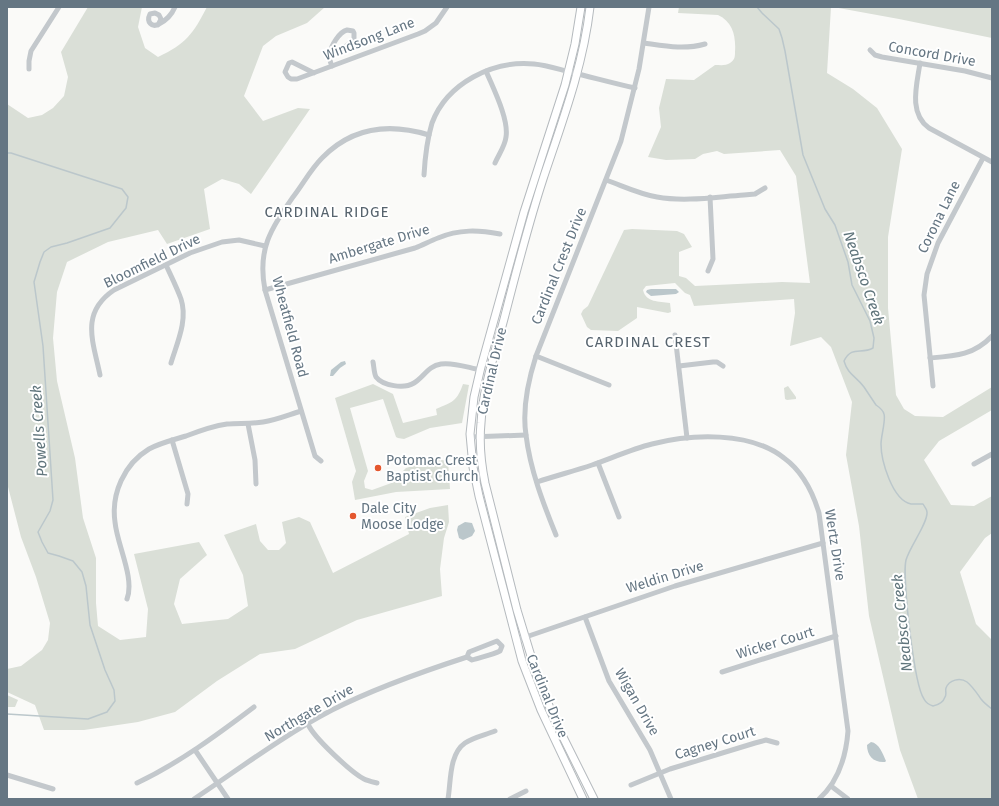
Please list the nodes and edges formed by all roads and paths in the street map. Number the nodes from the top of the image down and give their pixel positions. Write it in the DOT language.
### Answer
graph roads {
  1 [pos="59,7"];
  2 [pos="175,7"];
  3 [pos="447,7"];
  4 [pos="581,7"];
  5 [pos="590,7"];
  6 [pos="649,7"];
  7 [pos="158,25"];
  8 [pos="644,43"];
  9 [pos="705,44"];
  10 [pos="332,48"];
  11 [pos="870,50"];
  12 [pos="920,63"];
  13 [pos="332,66"];
  14 [pos="29,69"];
  15 [pos="486,71"];
  16 [pos="568,72"];
  17 [pos="314,73"];
  18 [pos="578,74"];
  19 [pos="992,78"];
  20 [pos="635,88"];
  21 [pos="429,135"];
  22 [pos="983,158"];
  23 [pos="992,162"];
  24 [pos="495,163"];
  25 [pos="424,174"];
  26 [pos="606,180"];
  27 [pos="765,188"];
  28 [pos="710,197"];
  29 [pos="500,234"];
  30 [pos="266,246"];
  31 [pos="166,265"];
  32 [pos="708,270"];
  33 [pos="266,290"];
  34 [pos="675,335"];
  35 [pos="992,336"];
  36 [pos="536,356"];
  37 [pos="930,358"];
  38 [pos="373,362"];
  39 [pos="171,363"];
  40 [pos="679,366"];
  41 [pos="723,366"];
  42 [pos="481,370"];
  43 [pos="100,374"];
  44 [pos="609,384"];
  45 [pos="933,386"];
  46 [pos="301,411"];
  47 [pos="248,424"];
  48 [pos="526,435"];
  49 [pos="480,436"];
  50 [pos="470,437"];
  51 [pos="687,438"];
  52 [pos="172,440"];
  53 [pos="992,454"];
  54 [pos="322,461"];
  55 [pos="598,463"];
  56 [pos="974,464"];
  57 [pos="537,482"];
  58 [pos="256,484"];
  59 [pos="187,504"];
  60 [pos="619,517"];
  61 [pos="556,535"];
  62 [pos="823,543"];
  63 [pos="127,599"];
  64 [pos="584,617"];
  65 [pos="836,636"];
  66 [pos="525,637"];
  67 [pos="517,640"];
  68 [pos="467,657"];
  69 [pos="722,672"];
  70 [pos="254,708"];
  71 [pos="308,724"];
  72 [pos="495,731"];
  73 [pos="777,743"];
  74 [pos="195,750"];
  75 [pos="660,773"];
  76 [pos="7,775"];
  77 [pos="137,782"];
  78 [pos="377,783"];
  79 [pos="218,784"];
  80 [pos="630,785"];
  81 [pos="831,786"];
  82 [pos="53,788"];
  83 [pos="526,791"];
  84 [pos="194,799"];
  85 [pos="228,799"];
  86 [pos="448,799"];
  87 [pos="510,799"];
  88 [pos="584,799"];
  89 [pos="594,799"];
  90 [pos="671,799"];
  91 [pos="820,799"];
  92 [pos="848,799"];
  1 -- 14 [label="street"];
  2 -- 7 [label="street"];
  3 -- 13 [label="street, Windsong Lane"];
  4 -- 16 [label="main road, Cardinal Drive"];
  5 -- 18 [label="main road, Cardinal Drive"];
  6 -- 8 [label="street, Cardinal Crest Drive"];
  8 -- 9 [label="street"];
  8 -- 20 [label="street, Cardinal Crest Drive"];
  10 -- 10 [label="street"];
  10 -- 13 [label="street"];
  11 -- 12 [label="street, Concord Drive"];
  12 -- 19 [label="street, Concord Drive"];
  12 -- 22 [label="street"];
  13 -- 17 [label="street, Windsong Lane"];
  15 -- 16 [label="street"];
  15 -- 21 [label="street"];
  15 -- 24 [label="street"];
  16 -- 18 [label="street"];
  16 -- 42 [label="main road, Cardinal Drive"];
  17 -- 17 [label="street, Windsong Lane"];
  18 -- 20 [label="street"];
  18 -- 49 [label="main road, Cardinal Drive"];
  20 -- 26 [label="street, Cardinal Crest Drive"];
  21 -- 25 [label="street"];
  21 -- 30 [label="street, Wheatfield Road"];
  22 -- 23 [label="street"];
  22 -- 37 [label="street, Corona Lane"];
  26 -- 28 [label="street"];
  26 -- 36 [label="street, Cardinal Crest Drive"];
  27 -- 28 [label="street"];
  28 -- 32 [label="street"];
  29 -- 33 [label="street, Ambergate Drive"];
  30 -- 31 [label="street, Bloomfield Drive"];
  30 -- 33 [label="street, Wheatfield Road"];
  31 -- 39 [label="street"];
  31 -- 43 [label="street, Bloomfield Drive"];
  33 -- 46 [label="street, Wheatfield Road"];
  34 -- 40 [label="street"];
  35 -- 37 [label="street"];
  36 -- 44 [label="street"];
  36 -- 48 [label="street, Cardinal Crest Drive"];
  37 -- 45 [label="street, Corona Lane"];
  38 -- 42 [label="street"];
  40 -- 41 [label="street"];
  40 -- 51 [label="street"];
  42 -- 50 [label="main road, Cardinal Drive"];
  46 -- 47 [label="street"];
  46 -- 54 [label="street, Wheatfield Road"];
  47 -- 52 [label="street"];
  47 -- 58 [label="street"];
  48 -- 49 [label="street"];
  48 -- 57 [label="street, Cardinal Crest Drive"];
  49 -- 50 [label="street"];
  49 -- 66 [label="main road, Cardinal Drive"];
  50 -- 67 [label="main road, Cardinal Drive"];
  51 -- 55 [label="street, Wertz Drive"];
  51 -- 62 [label="street, Wertz Drive"];
  52 -- 59 [label="street"];
  52 -- 63 [label="street"];
  53 -- 56 [label="street"];
  55 -- 57 [label="street, Wertz Drive"];
  55 -- 60 [label="street"];
  57 -- 61 [label="street, Cardinal Crest Drive"];
  62 -- 64 [label="street, Weldin Drive"];
  62 -- 65 [label="street, Wertz Drive"];
  64 -- 66 [label="street, Weldin Drive"];
  64 -- 75 [label="street, Wigan Drive"];
  65 -- 69 [label="street, Wicker Court"];
  65 -- 81 [label="street, Wertz Drive"];
  66 -- 67 [label="street, Weldin Drive"];
  66 -- 89 [label="main road, Cardinal Drive"];
  67 -- 88 [label="main road, Cardinal Drive"];
  68 -- 68 [label="street, Northgate Drive"];
  68 -- 71 [label="street, Northgate Drive"];
  70 -- 74 [label="street"];
  71 -- 78 [label="street"];
  71 -- 79 [label="street, Northgate Drive"];
  72 -- 86 [label="street"];
  73 -- 75 [label="street, Cagney Court"];
  74 -- 77 [label="street"];
  74 -- 79 [label="street"];
  75 -- 80 [label="street, Cagney Court"];
  75 -- 90 [label="street, Wigan Drive"];
  76 -- 82 [label="street"];
  79 -- 84 [label="street, Northgate Drive"];
  79 -- 85 [label="street"];
  81 -- 91 [label="street, Wertz Drive"];
  81 -- 92 [label="street"];
  83 -- 87 [label="street"];
}
